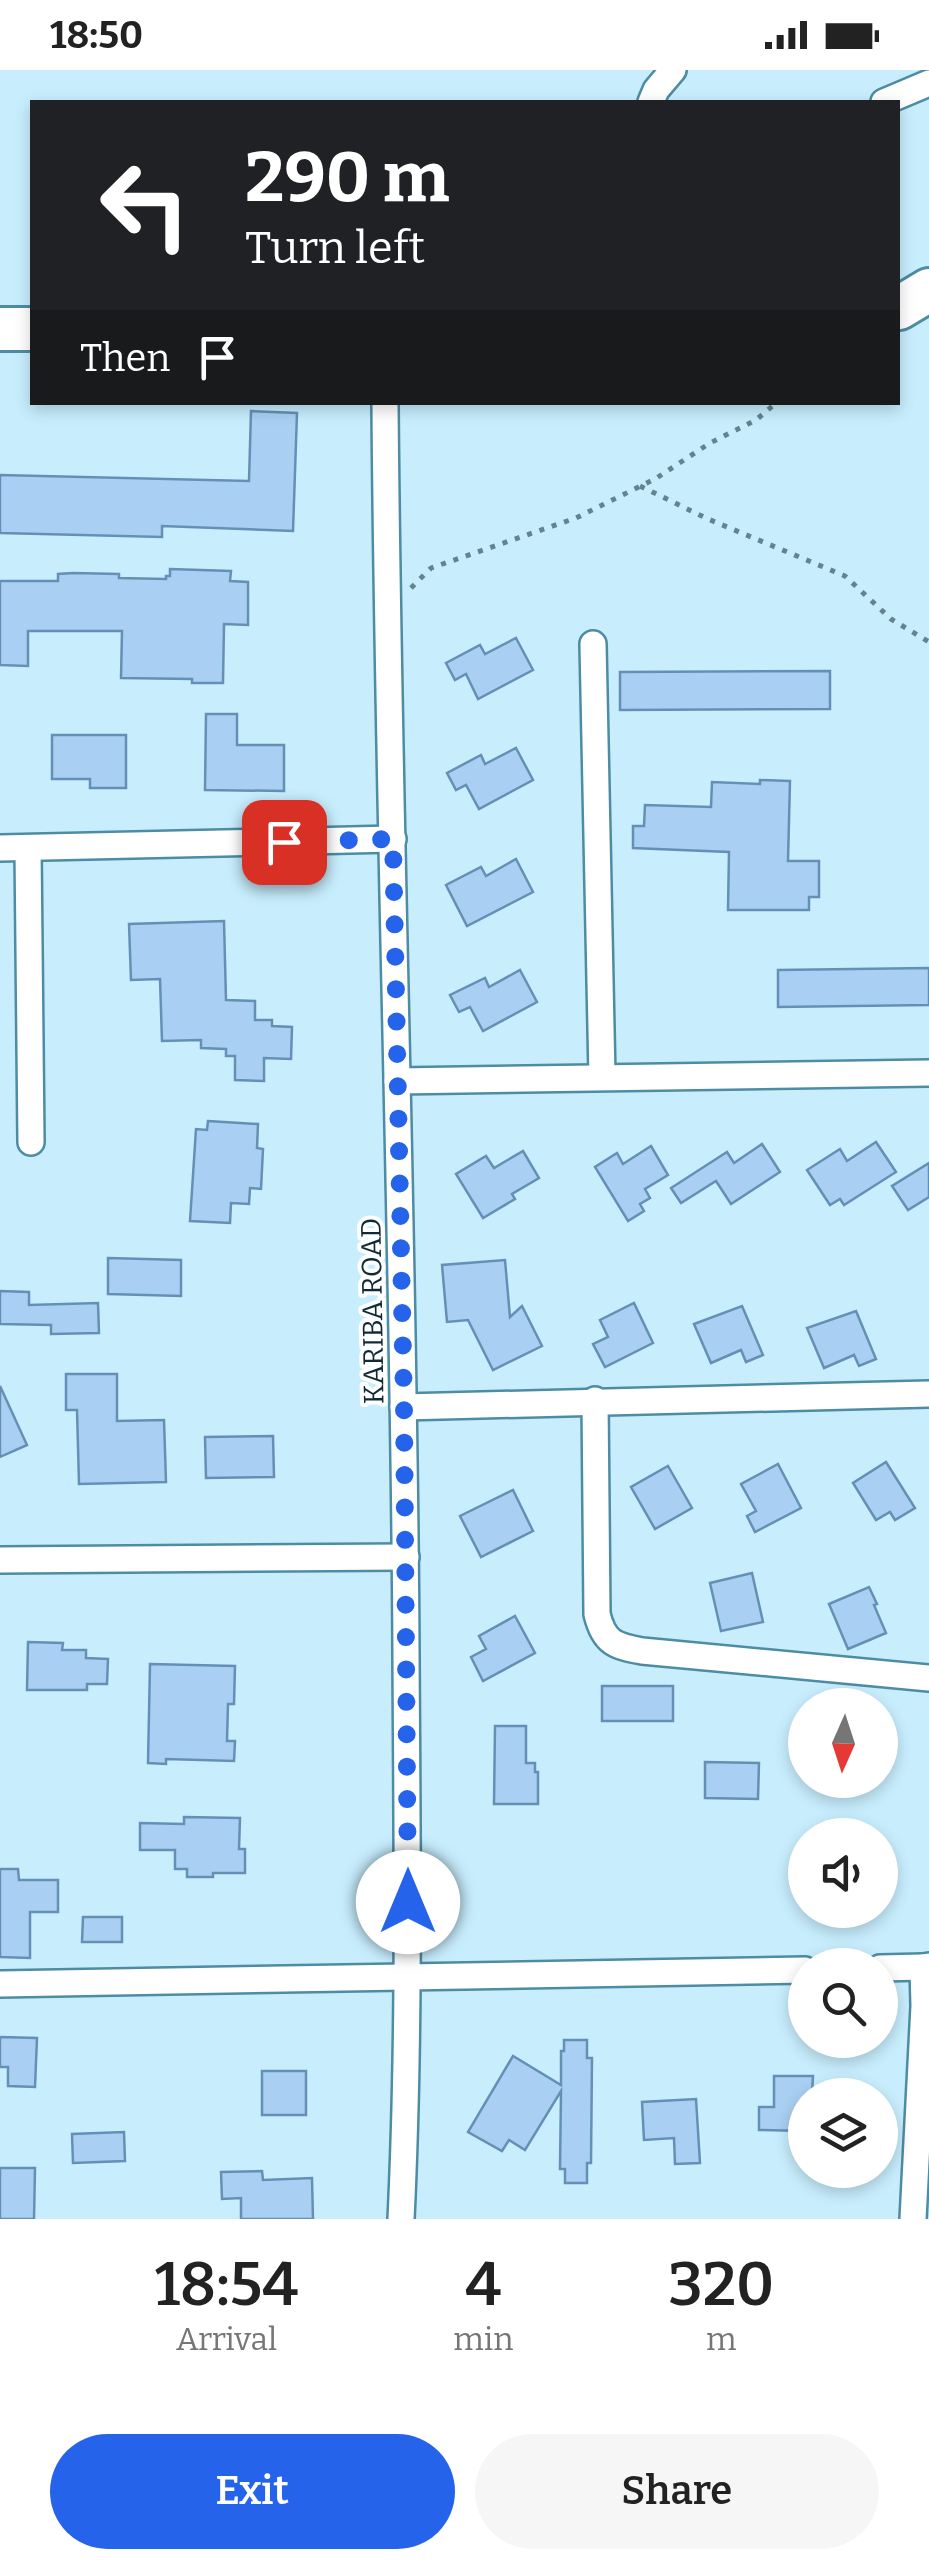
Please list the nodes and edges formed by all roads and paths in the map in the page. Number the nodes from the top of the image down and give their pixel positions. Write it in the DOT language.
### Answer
graph roads {
  1 [pos="674,70"];
  2 [pos="929,83"];
  3 [pos="652,100"];
  4 [pos="889,100"];
  5 [pos="0,329"];
  6 [pos="30,329"];
  7 [pos="385,405"];
  8 [pos="774,405"];
  9 [pos="640,486"];
  10 [pos="387,629"];
  11 [pos="929,642"];
  12 [pos="593,644"];
  13 [pos="393,839"];
  14 [pos="0,848"];
  15 [pos="28,848"];
  16 [pos="929,1073"];
  17 [pos="602,1077"];
  18 [pos="397,1081"];
  19 [pos="31,1142"];
  20 [pos="929,1394"];
  21 [pos="595,1400"];
  22 [pos="404,1406"];
  23 [pos="406,1557"];
  24 [pos="0,1560"];
  25 [pos="929,1678"];
  26 [pos="926,1967"];
  27 [pos="898,1968"];
  28 [pos="788,1970"];
  29 [pos="408,1978"];
  30 [pos="0,1984"];
  31 [pos="401,2219"];
  32 [pos="913,2219"];
  1 -- 3 [label="street"];
  2 -- 4 [label="street"];
  5 -- 6 [label="highway"];
  7 -- 10 [label="street, KARIBA ROAD"];
  8 -- 9 [label="path"];
  9 -- 10 [label="path"];
  9 -- 11 [label="path"];
  10 -- 13 [label="street, KARIBA ROAD"];
  12 -- 17 [label="street"];
  13 -- 15 [label="street"];
  13 -- 18 [label="street, KARIBA ROAD"];
  14 -- 15 [label="street"];
  15 -- 19 [label="street"];
  16 -- 17 [label="street"];
  17 -- 18 [label="street"];
  18 -- 22 [label="street, KARIBA ROAD"];
  20 -- 21 [label="street"];
  21 -- 22 [label="street"];
  21 -- 25 [label="street"];
  22 -- 23 [label="street, KARIBA ROAD"];
  23 -- 24 [label="street"];
  23 -- 29 [label="street, KARIBA ROAD"];
  26 -- 27 [label="street"];
  26 -- 32 [label="street"];
  28 -- 29 [label="street"];
  29 -- 30 [label="street"];
  29 -- 31 [label="street, KARIBA ROAD"];
}
